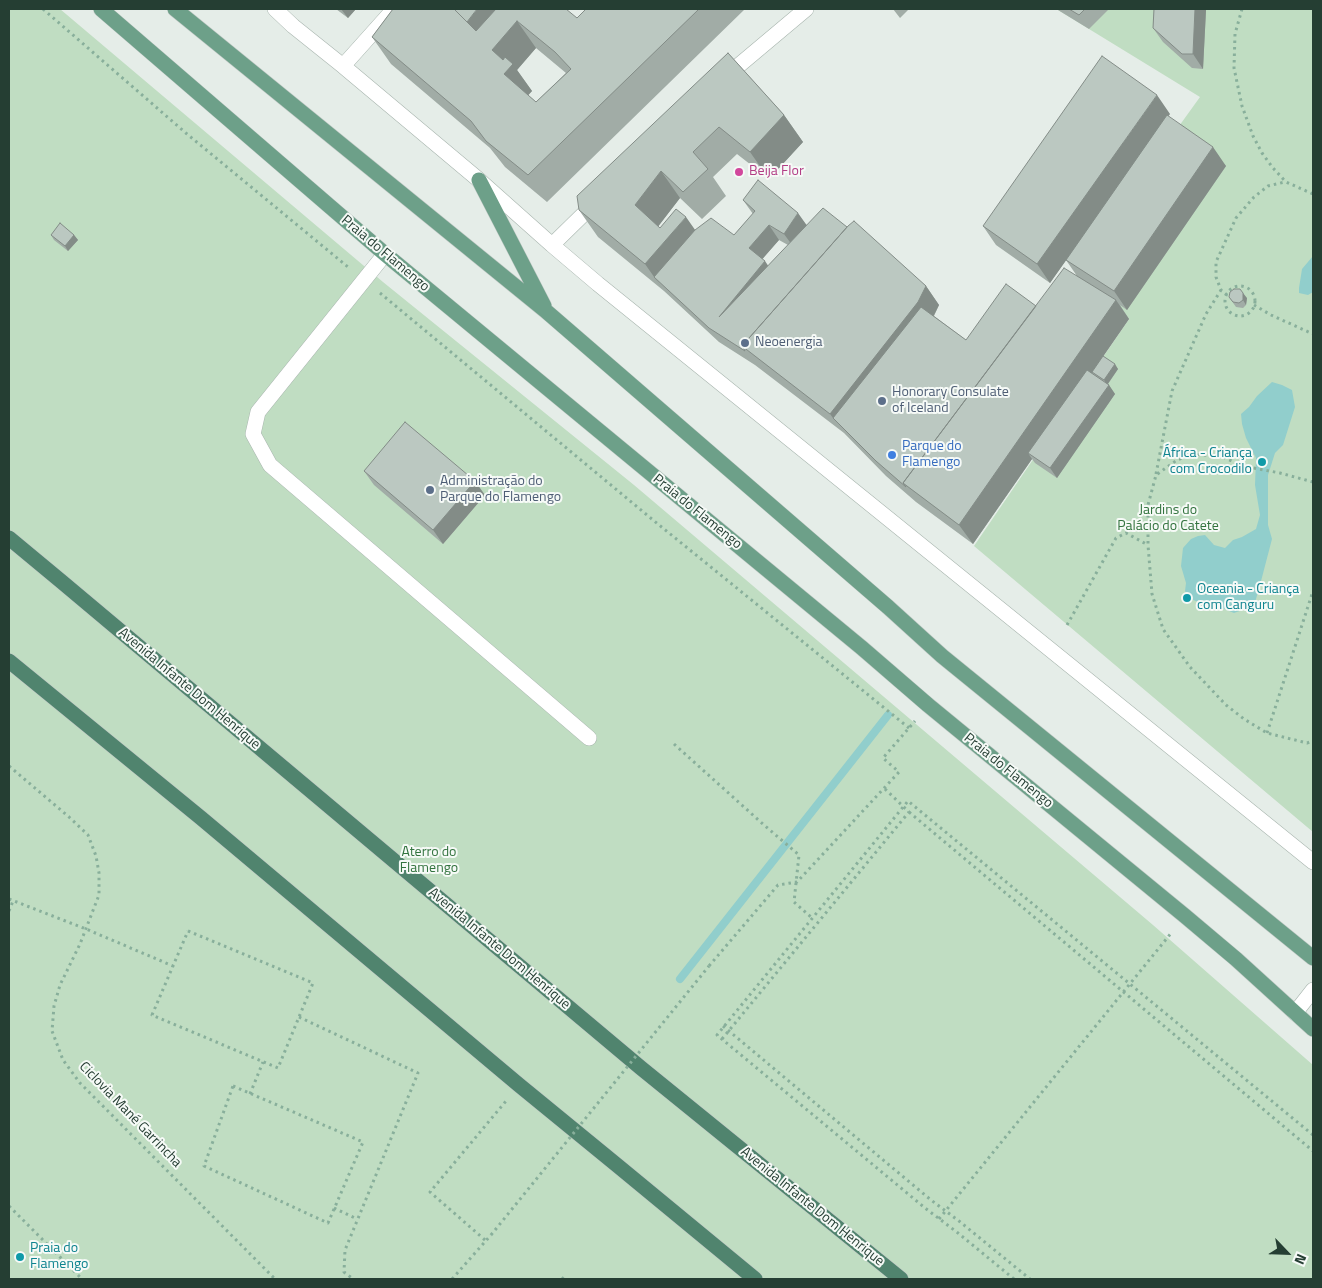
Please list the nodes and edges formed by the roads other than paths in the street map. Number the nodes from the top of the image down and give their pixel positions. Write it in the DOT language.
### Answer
graph roads {
  1 [pos="101,9"];
  2 [pos="175,9"];
  3 [pos="275,9"];
  4 [pos="394,9"];
  5 [pos="806,9"];
  6 [pos="343,66"];
  7 [pos="711,89"];
  8 [pos="480,180"];
  9 [pos="607,191"];
  10 [pos="552,245"];
  11 [pos="385,254"];
  12 [pos="547,312"];
  13 [pos="9,538"];
  14 [pos="9,661"];
  15 [pos="589,738"];
  16 [pos="1313,862"];
  17 [pos="1313,958"];
  18 [pos="1313,990"];
  19 [pos="1295,1013"];
  20 [pos="1313,1028"];
  21 [pos="755,1279"];
  22 [pos="901,1279"];
  1 -- 11 [label="main road, Praia do Flamengo"];
  2 -- 12 [label="main road"];
  3 -- 6 [label="street"];
  4 -- 6 [label="street"];
  5 -- 7 [label="street"];
  6 -- 8 [label="street"];
  8 -- 10 [label="street"];
  8 -- 12 [label="main road"];
  9 -- 10 [label="street"];
  10 -- 16 [label="street"];
  11 -- 15 [label="street"];
  11 -- 19 [label="main road, Praia do Flamengo"];
  12 -- 17 [label="main road"];
  13 -- 22 [label="highway, Avenida Infante Dom Henrique"];
  14 -- 21 [label="highway"];
  18 -- 19 [label="street"];
  19 -- 20 [label="main road, Praia do Flamengo"];
}
